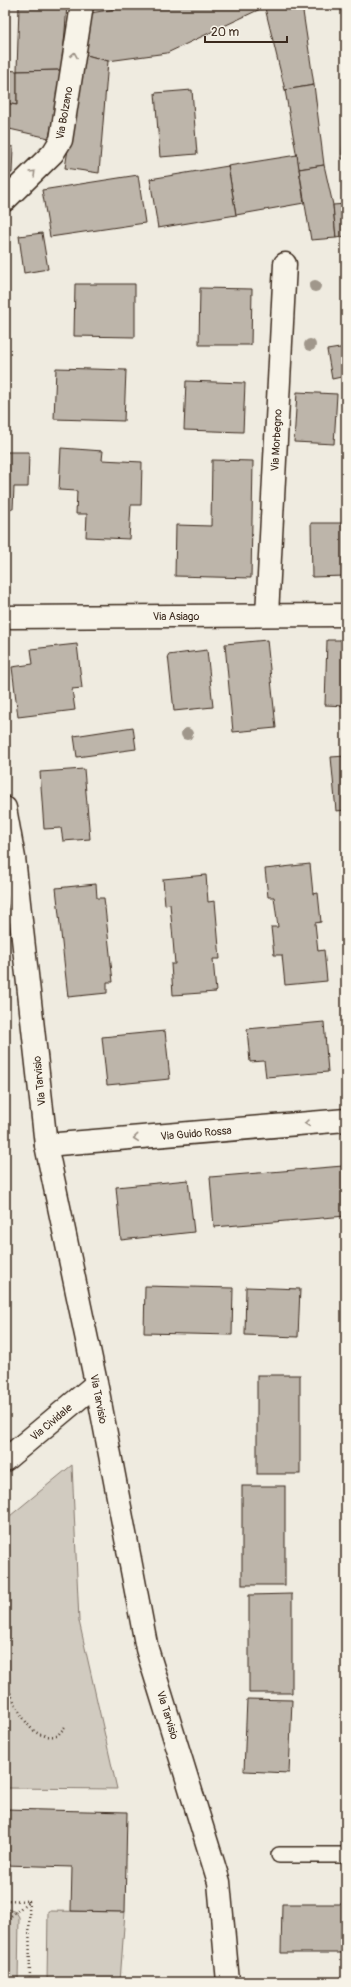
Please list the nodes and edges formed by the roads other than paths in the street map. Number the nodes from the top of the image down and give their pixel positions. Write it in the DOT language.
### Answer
graph roads {
  1 [pos="82,5"];
  2 [pos="5,200"];
  3 [pos="285,264"];
  4 [pos="268,615"];
  5 [pos="346,615"];
  6 [pos="5,617"];
  7 [pos="5,808"];
  8 [pos="346,1120"];
  9 [pos="46,1145"];
  10 [pos="96,1384"];
  11 [pos="5,1460"];
  12 [pos="279,1855"];
  13 [pos="346,1855"];
  14 [pos="228,1982"];
  2 -- 1 [label="street, Via Bolzano, one-way"];
  3 -- 4 [label="street, Via Morbegno"];
  4 -- 5 [label="street, Via Asiago"];
  4 -- 6 [label="street, Via Asiago"];
  7 -- 9 [label="street, Via Tarvisio"];
  8 -- 9 [label="street, Via Guido Rossa, one-way"];
  9 -- 10 [label="street, Via Tarvisio"];
  10 -- 11 [label="street, Via Cividale"];
  10 -- 14 [label="street, Via Tarvisio"];
  12 -- 13 [label="lane"];
}
